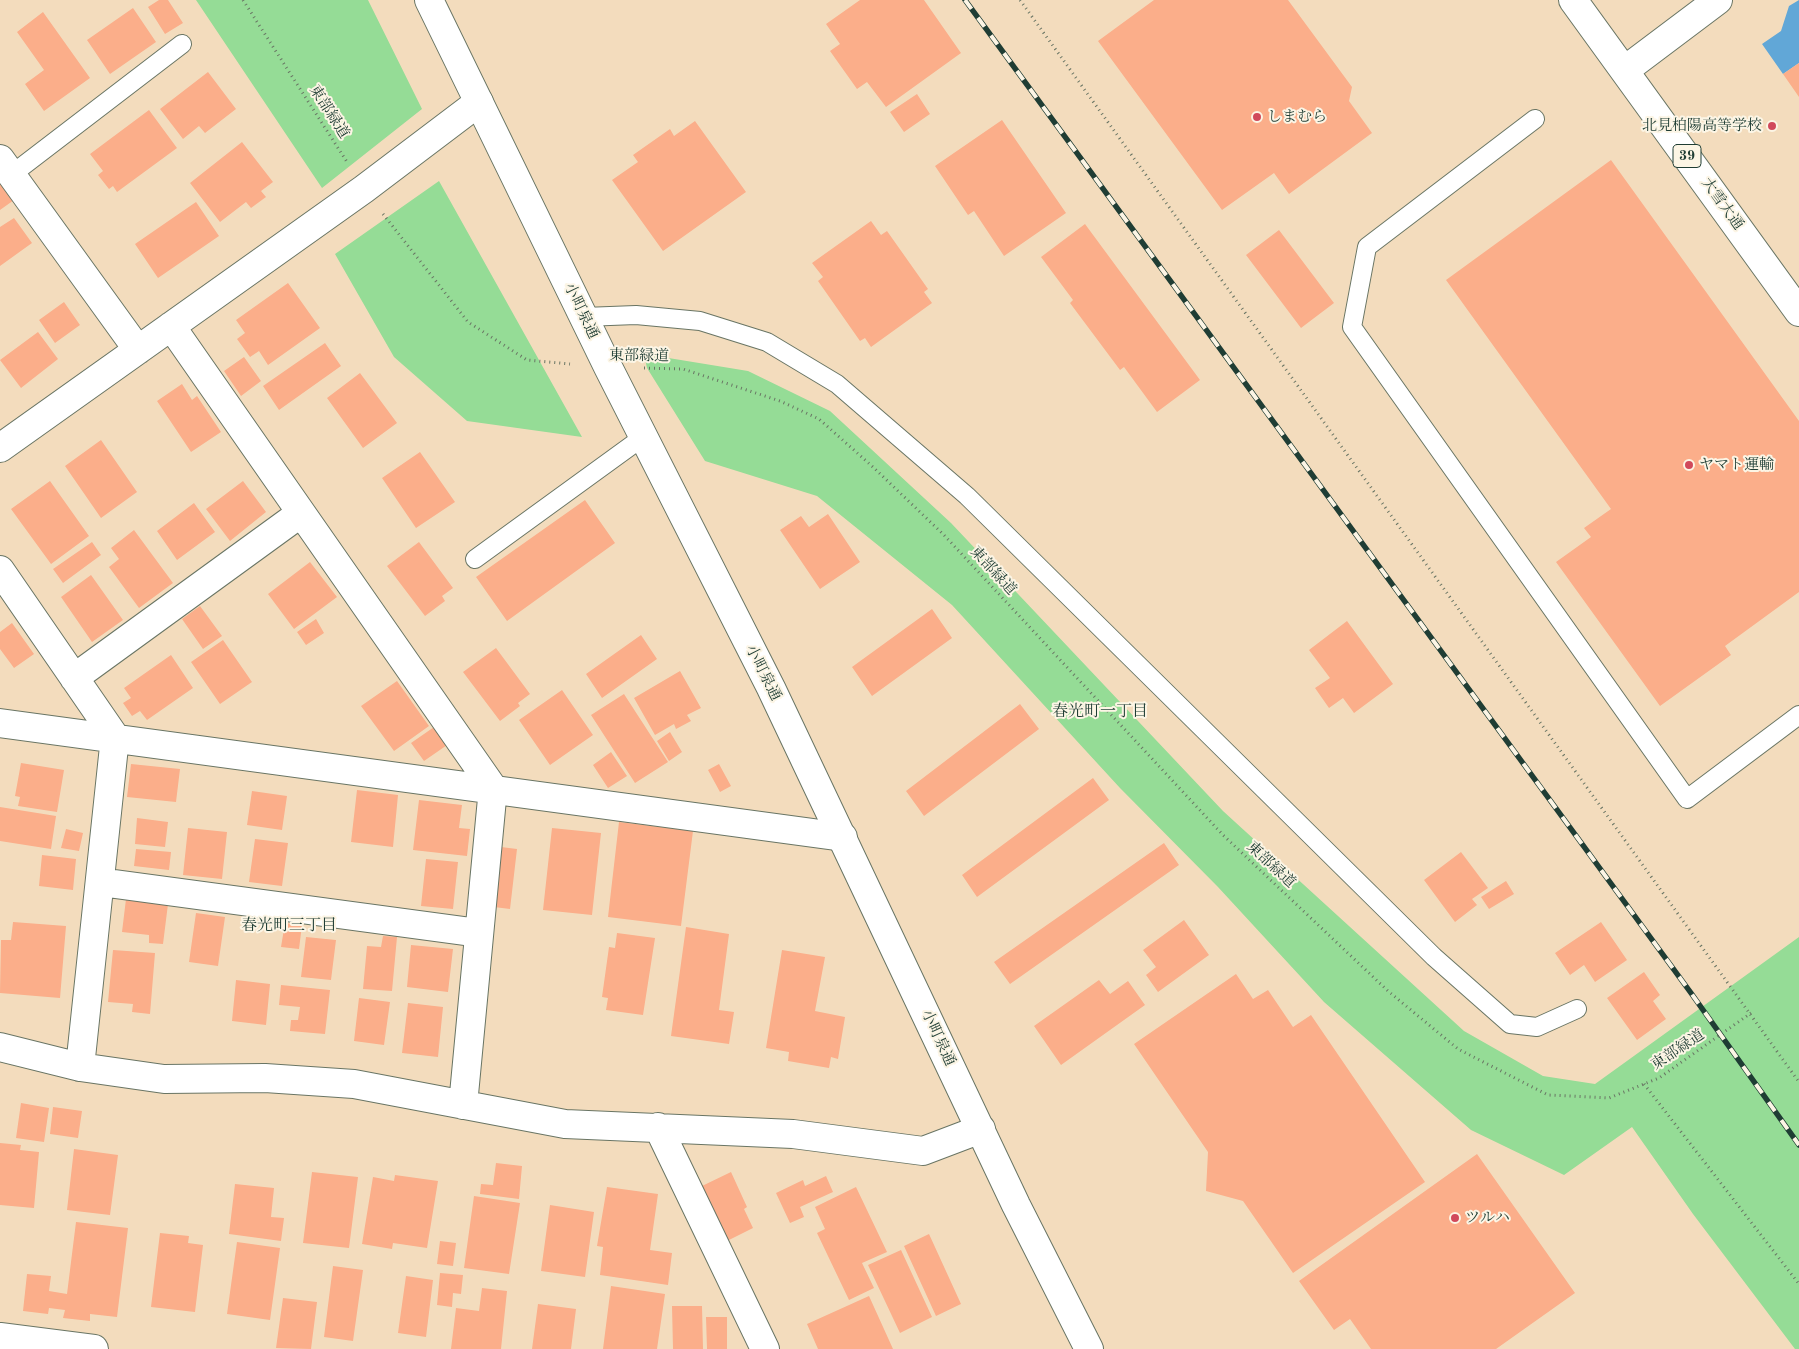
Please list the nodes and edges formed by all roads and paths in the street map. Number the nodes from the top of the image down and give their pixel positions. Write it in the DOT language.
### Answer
graph roads {
  1 [pos="243,0"];
  2 [pos="429,0"];
  3 [pos="1020,0"];
  4 [pos="1573,0"];
  5 [pos="1718,0"];
  6 [pos="182,44"];
  7 [pos="1625,70"];
  8 [pos="479,102"];
  9 [pos="1535,119"];
  10 [pos="6,167"];
  11 [pos="364,189"];
  12 [pos="1799,312"];
  13 [pos="584,318"];
  14 [pos="171,326"];
  15 [pos="138,350"];
  16 [pos="608,368"];
  17 [pos="643,437"];
  18 [pos="0,448"];
  19 [pos="301,513"];
  20 [pos="475,560"];
  21 [pos="0,570"];
  22 [pos="74,678"];
  23 [pos="1799,715"];
  24 [pos="0,723"];
  25 [pos="115,737"];
  26 [pos="493,788"];
  27 [pos="843,837"];
  28 [pos="100,882"];
  29 [pos="479,933"];
  30 [pos="1577,1009"];
  31 [pos="1751,1013"];
  32 [pos="0,1047"];
  33 [pos="80,1067"];
  34 [pos="1799,1082"];
  35 [pos="1644,1084"];
  36 [pos="463,1105"];
  37 [pos="658,1128"];
  38 [pos="981,1129"];
  39 [pos="1799,1284"];
  40 [pos="0,1337"];
  41 [pos="94,1349"];
  42 [pos="765,1349"];
  43 [pos="1089,1349"];
  1 -- 11 [label="path, 東部緑道"];
  2 -- 8 [label="main road, 小町泉通"];
  3 -- 31 [label="path"];
  4 -- 7 [label="main road, 大雪大通 / 39"];
  5 -- 7 [label="main road"];
  6 -- 10 [label="lane"];
  7 -- 12 [label="main road, 大雪大通 / 39"];
  8 -- 11 [label="main road"];
  8 -- 13 [label="main road, 小町泉通"];
  9 -- 23 [label="lane"];
  10 -- 15 [label="main road"];
  11 -- 14 [label="main road"];
  11 -- 16 [label="path, 東部緑道"];
  13 -- 16 [label="main road, 小町泉通"];
  13 -- 30 [label="lane"];
  14 -- 15 [label="main road"];
  14 -- 19 [label="main road"];
  15 -- 18 [label="main road"];
  16 -- 17 [label="main road, 小町泉通"];
  16 -- 35 [label="path, 東部緑道"];
  17 -- 20 [label="lane"];
  17 -- 27 [label="main road, 小町泉通"];
  19 -- 22 [label="main road"];
  19 -- 26 [label="main road"];
  21 -- 22 [label="main road"];
  22 -- 25 [label="main road"];
  24 -- 25 [label="main road"];
  25 -- 26 [label="main road"];
  25 -- 28 [label="main road"];
  26 -- 27 [label="main road"];
  26 -- 29 [label="main road"];
  27 -- 38 [label="main road, 小町泉通"];
  28 -- 29 [label="main road"];
  28 -- 33 [label="main road"];
  29 -- 36 [label="main road"];
  31 -- 34 [label="path"];
  31 -- 35 [label="path, 東部緑道"];
  32 -- 33 [label="main road"];
  33 -- 36 [label="main road"];
  35 -- 39 [label="path"];
  36 -- 37 [label="main road"];
  37 -- 38 [label="main road"];
  37 -- 42 [label="main road"];
  38 -- 43 [label="main road, 小町泉通"];
  40 -- 41 [label="main road"];
}
